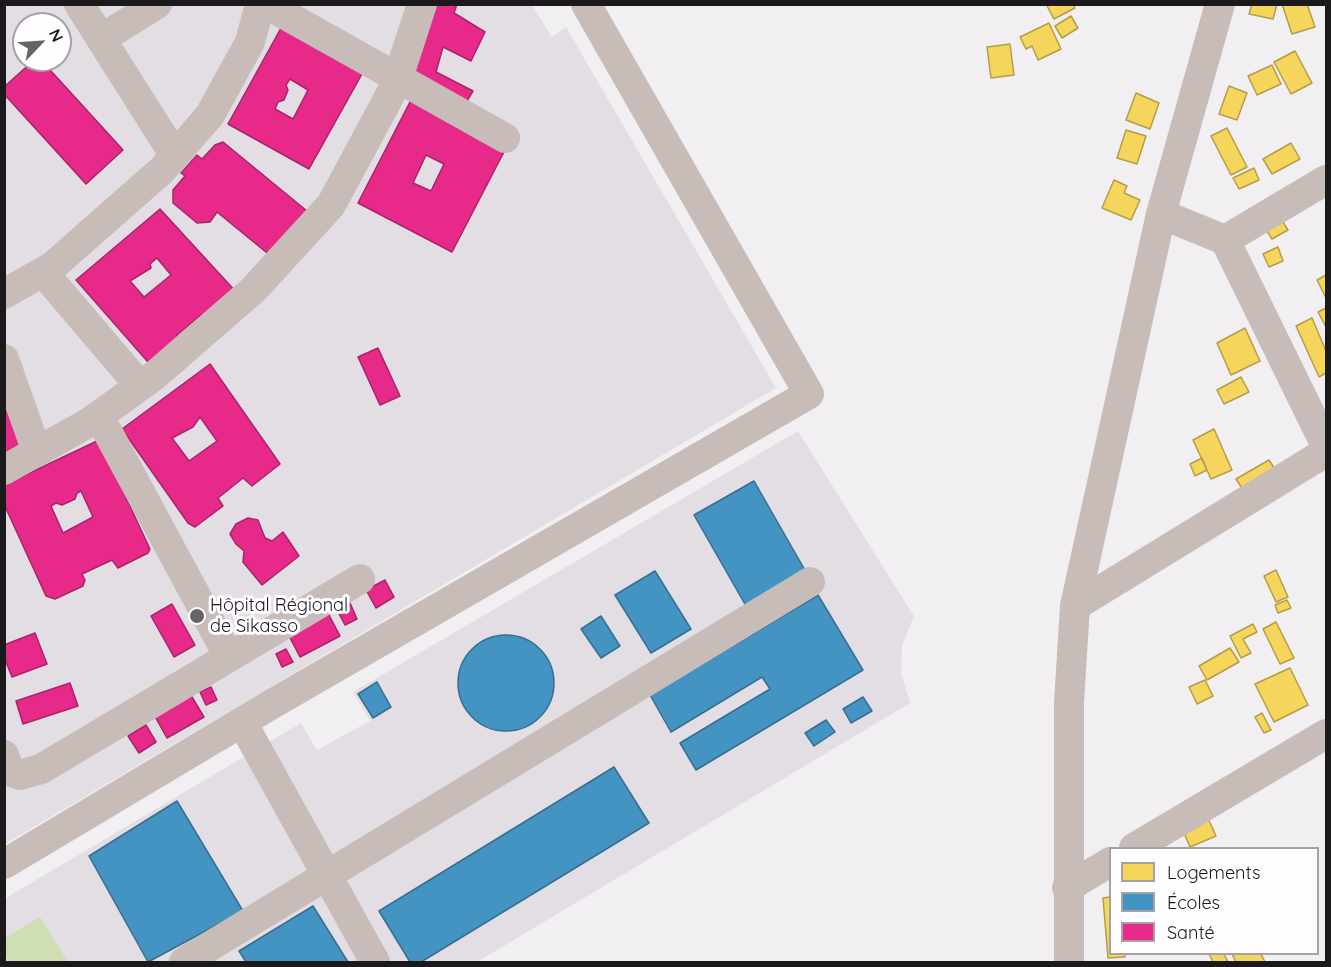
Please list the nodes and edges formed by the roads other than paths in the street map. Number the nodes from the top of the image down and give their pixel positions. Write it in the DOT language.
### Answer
graph roads {
  1 [pos="79,4"];
  2 [pos="157,4"];
  3 [pos="260,4"];
  4 [pos="266,4"];
  5 [pos="422,4"];
  6 [pos="586,4"];
  7 [pos="1220,4"];
  8 [pos="101,39"];
  9 [pos="398,78"];
  10 [pos="505,138"];
  11 [pos="175,156"];
  12 [pos="1326,180"];
  13 [pos="1161,214"];
  14 [pos="1225,240"];
  15 [pos="43,272"];
  16 [pos="7,288"];
  17 [pos="4,359"];
  18 [pos="140,386"];
  19 [pos="99,416"];
  20 [pos="1326,446"];
  21 [pos="37,452"];
  22 [pos="1326,452"];
  23 [pos="4,470"];
  24 [pos="360,579"];
  25 [pos="810,582"];
  26 [pos="1075,606"];
  27 [pos="229,657"];
  28 [pos="242,722"];
  29 [pos="1326,734"];
  30 [pos="4,754"];
  31 [pos="1137,847"];
  32 [pos="1109,863"];
  33 [pos="4,864"];
  34 [pos="327,876"];
  35 [pos="1067,888"];
  36 [pos="184,963"];
  37 [pos="375,963"];
  38 [pos="1069,963"];
  1 -- 8 [label="street"];
  2 -- 8 [label="street"];
  3 -- 11 [label="street"];
  4 -- 9 [label="street"];
  5 -- 9 [label="street"];
  6 -- 28 [label="street"];
  7 -- 13 [label="street"];
  8 -- 11 [label="street"];
  9 -- 10 [label="street"];
  9 -- 18 [label="street"];
  11 -- 15 [label="street"];
  12 -- 14 [label="street"];
  13 -- 14 [label="street"];
  13 -- 26 [label="street"];
  14 -- 20 [label="street"];
  15 -- 16 [label="street"];
  15 -- 18 [label="street"];
  17 -- 21 [label="street"];
  18 -- 19 [label="street"];
  19 -- 21 [label="street"];
  19 -- 27 [label="street"];
  21 -- 23 [label="street"];
  22 -- 26 [label="street"];
  24 -- 27 [label="street"];
  25 -- 34 [label="street"];
  26 -- 35 [label="street"];
  27 -- 30 [label="street"];
  28 -- 33 [label="street"];
  28 -- 34 [label="street"];
  29 -- 31 [label="street"];
  32 -- 35 [label="street"];
  34 -- 36 [label="street"];
  34 -- 37 [label="street"];
  35 -- 38 [label="street"];
}
